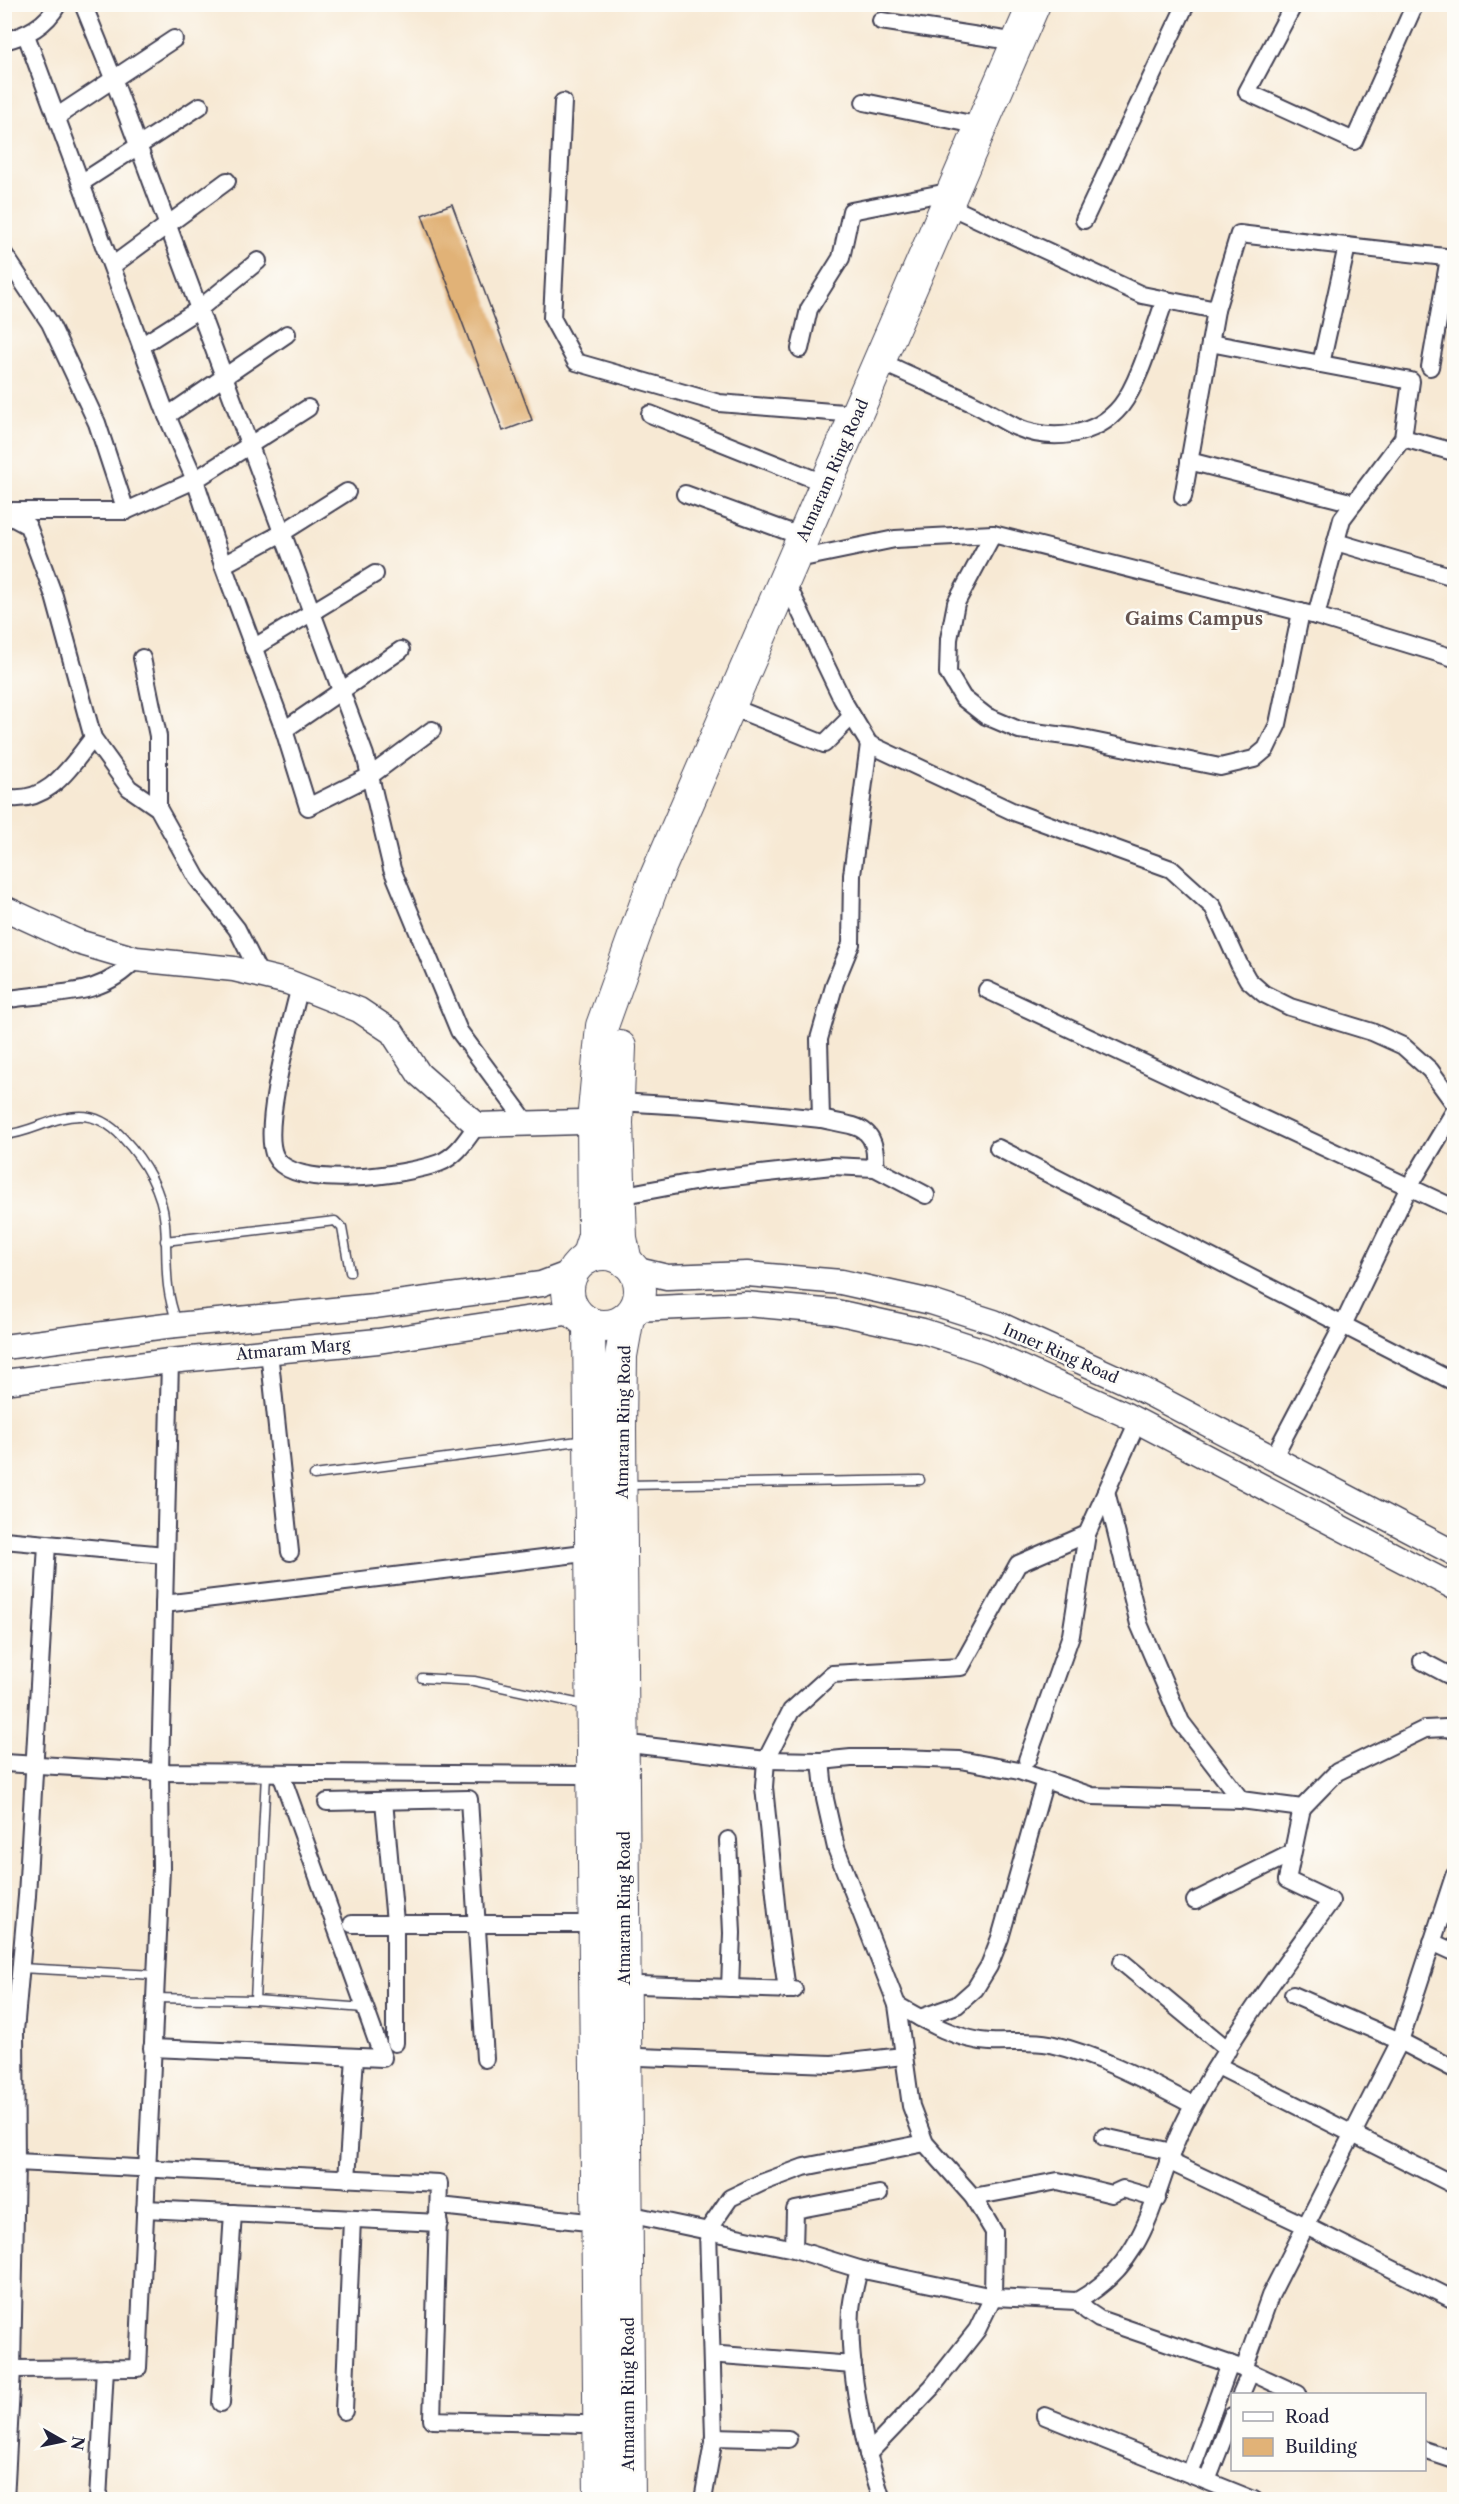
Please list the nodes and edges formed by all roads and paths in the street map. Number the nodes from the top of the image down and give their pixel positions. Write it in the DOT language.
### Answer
graph roads {
  1 [pos="57,4"];
  2 [pos="83,4"];
  3 [pos="1034,4"];
  4 [pos="1186,4"];
  5 [pos="1294,4"];
  6 [pos="1415,4"];
  7 [pos="881,21"];
  8 [pos="26,36"];
  9 [pos="174,39"];
  10 [pos="4,41"];
  11 [pos="1018,42"];
  12 [pos="113,78"];
  13 [pos="563,102"];
  14 [pos="864,102"];
  15 [pos="200,106"];
  16 [pos="56,117"];
  17 [pos="981,126"];
  18 [pos="138,146"];
  19 [pos="227,181"];
  20 [pos="81,183"];
  21 [pos="950,198"];
  22 [pos="1084,220"];
  23 [pos="168,226"];
  24 [pos="1347,246"];
  25 [pos="4,254"];
  26 [pos="1452,258"];
  27 [pos="258,261"];
  28 [pos="112,266"];
  29 [pos="1165,300"];
  30 [pos="199,309"];
  31 [pos="1216,310"];
  32 [pos="287,334"];
  33 [pos="1210,343"];
  34 [pos="141,346"];
  35 [pos="800,349"];
  36 [pos="1321,364"];
  37 [pos="888,365"];
  38 [pos="1430,367"];
  39 [pos="224,376"];
  40 [pos="308,408"];
  41 [pos="650,414"];
  42 [pos="856,414"];
  43 [pos="167,416"];
  44 [pos="1403,438"];
  45 [pos="249,445"];
  46 [pos="1455,452"];
  47 [pos="1189,461"];
  48 [pos="195,480"];
  49 [pos="826,484"];
  50 [pos="347,492"];
  51 [pos="685,494"];
  52 [pos="1183,497"];
  53 [pos="1354,503"];
  54 [pos="4,512"];
  55 [pos="126,512"];
  56 [pos="282,532"];
  57 [pos="993,534"];
  58 [pos="1336,542"];
  59 [pos="793,559"];
  60 [pos="223,565"];
  61 [pos="375,574"];
  62 [pos="1455,577"];
  63 [pos="311,611"];
  64 [pos="1308,614"];
  65 [pos="253,648"];
  66 [pos="401,650"];
  67 [pos="1455,657"];
  68 [pos="142,658"];
  69 [pos="341,690"];
  70 [pos="729,706"];
  71 [pos="852,716"];
  72 [pos="284,729"];
  73 [pos="432,730"];
  74 [pos="93,738"];
  75 [pos="869,744"];
  76 [pos="370,776"];
  77 [pos="4,797"];
  78 [pos="158,808"];
  79 [pos="4,908"];
  80 [pos="634,936"];
  81 [pos="136,959"];
  82 [pos="260,975"];
  83 [pos="300,986"];
  84 [pos="987,990"];
  85 [pos="4,1000"];
  86 [pos="618,1102"];
  87 [pos="1455,1102"];
  88 [pos="1455,1112"];
  89 [pos="821,1119"];
  90 [pos="581,1122"];
  91 [pos="526,1123"];
  92 [pos="477,1125"];
  93 [pos="4,1135"];
  94 [pos="998,1148"];
  95 [pos="875,1168"];
  96 [pos="1409,1186"];
  97 [pos="926,1194"];
  98 [pos="619,1196"];
  99 [pos="1455,1208"];
  100 [pos="165,1241"];
  101 [pos="580,1265"];
  102 [pos="630,1265"];
  103 [pos="350,1272"];
  104 [pos="631,1313"];
  105 [pos="585,1321"];
  106 [pos="179,1325"];
  107 [pos="1342,1325"];
  108 [pos="4,1347"];
  109 [pos="270,1351"];
  110 [pos="170,1361"];
  111 [pos="4,1382"];
  112 [pos="1455,1382"];
  113 [pos="1138,1421"];
  114 [pos="592,1440"];
  115 [pos="1273,1458"];
  116 [pos="314,1474"];
  117 [pos="920,1480"];
  118 [pos="621,1485"];
  119 [pos="1106,1491"];
  120 [pos="1087,1534"];
  121 [pos="4,1540"];
  122 [pos="47,1544"];
  123 [pos="290,1552"];
  124 [pos="1455,1552"];
  125 [pos="584,1553"];
  126 [pos="165,1555"];
  127 [pos="1455,1587"];
  128 [pos="164,1604"];
  129 [pos="1422,1661"];
  130 [pos="422,1678"];
  131 [pos="1455,1678"];
  132 [pos="585,1705"];
  133 [pos="1455,1730"];
  134 [pos="638,1745"];
  135 [pos="766,1760"];
  136 [pos="1027,1760"];
  137 [pos="821,1761"];
  138 [pos="4,1763"];
  139 [pos="34,1764"];
  140 [pos="160,1772"];
  141 [pos="273,1774"];
  142 [pos="585,1775"];
  143 [pos="1045,1780"];
  144 [pos="384,1800"];
  145 [pos="1241,1800"];
  146 [pos="327,1802"];
  147 [pos="1302,1808"];
  148 [pos="728,1840"];
  149 [pos="1292,1853"];
  150 [pos="1455,1876"];
  151 [pos="1195,1901"];
  152 [pos="395,1922"];
  153 [pos="477,1923"];
  154 [pos="352,1924"];
  155 [pos="586,1924"];
  156 [pos="1432,1942"];
  157 [pos="1455,1952"];
  158 [pos="1122,1962"];
  159 [pos="21,1968"];
  160 [pos="155,1975"];
  161 [pos="639,1985"];
  162 [pos="730,1988"];
  163 [pos="1293,1995"];
  164 [pos="154,1998"];
  165 [pos="255,2000"];
  166 [pos="897,2005"];
  167 [pos="365,2008"];
  168 [pos="920,2018"];
  169 [pos="10,2029"];
  170 [pos="1400,2041"];
  171 [pos="395,2043"];
  172 [pos="152,2048"];
  173 [pos="1228,2050"];
  174 [pos="903,2056"];
  175 [pos="355,2057"];
  176 [pos="639,2057"];
  177 [pos="485,2059"];
  178 [pos="1218,2066"];
  179 [pos="1455,2069"];
  180 [pos="1193,2105"];
  181 [pos="1353,2132"];
  182 [pos="1104,2137"];
  183 [pos="925,2143"];
  184 [pos="1170,2156"];
  185 [pos="16,2162"];
  186 [pos="147,2169"];
  187 [pos="347,2179"];
  188 [pos="1455,2185"];
  189 [pos="879,2194"];
  190 [pos="973,2197"];
  191 [pos="1157,2199"];
  192 [pos="440,2206"];
  193 [pos="145,2209"];
  194 [pos="233,2213"];
  195 [pos="642,2217"];
  196 [pos="352,2219"];
  197 [pos="588,2222"];
  198 [pos="439,2223"];
  199 [pos="1306,2226"];
  200 [pos="708,2230"];
  201 [pos="794,2249"];
  202 [pos="859,2269"];
  203 [pos="993,2298"];
  204 [pos="1455,2300"];
  205 [pos="1077,2301"];
  206 [pos="722,2355"];
  207 [pos="853,2365"];
  208 [pos="105,2368"];
  209 [pos="12,2369"];
  210 [pos="1241,2369"];
  211 [pos="1241,2393"];
  212 [pos="1296,2393"];
  213 [pos="221,2403"];
  214 [pos="344,2411"];
  215 [pos="1046,2416"];
  216 [pos="1231,2421"];
  217 [pos="582,2424"];
  218 [pos="714,2437"];
  219 [pos="788,2439"];
  220 [pos="1426,2450"];
  221 [pos="868,2454"];
  222 [pos="1455,2460"];
  223 [pos="1190,2474"];
  224 [pos="1207,2481"];
  225 [pos="5,2499"];
  226 [pos="98,2499"];
  227 [pos="600,2499"];
  228 [pos="629,2499"];
  229 [pos="703,2499"];
  230 [pos="882,2499"];
  231 [pos="1254,2499"];
  1 -- 8 [label="street"];
  2 -- 12 [label="street"];
  3 -- 11 [label="highway, Atmaram Ring Road"];
  4 -- 22 [label="street"];
  5 -- 6 [label="street"];
  7 -- 11 [label="street"];
  8 -- 10 [label="street"];
  8 -- 16 [label="street"];
  9 -- 12 [label="street"];
  11 -- 17 [label="highway, Atmaram Ring Road"];
  12 -- 16 [label="street"];
  12 -- 18 [label="street"];
  13 -- 42 [label="street"];
  14 -- 17 [label="street"];
  15 -- 18 [label="street"];
  16 -- 20 [label="street"];
  17 -- 21 [label="highway, Atmaram Ring Road"];
  18 -- 20 [label="street"];
  18 -- 23 [label="street"];
  19 -- 23 [label="street"];
  20 -- 28 [label="street"];
  21 -- 29 [label="street"];
  21 -- 35 [label="street"];
  21 -- 42 [label="highway, Atmaram Ring Road"];
  23 -- 28 [label="street"];
  23 -- 30 [label="street"];
  24 -- 26 [label="street"];
  24 -- 31 [label="street"];
  24 -- 36 [label="street"];
  25 -- 55 [label="street"];
  26 -- 38 [label="street"];
  27 -- 30 [label="street"];
  28 -- 34 [label="street"];
  29 -- 31 [label="street"];
  29 -- 37 [label="street"];
  30 -- 34 [label="street"];
  30 -- 39 [label="street"];
  31 -- 33 [label="street"];
  32 -- 39 [label="street"];
  33 -- 36 [label="street"];
  33 -- 47 [label="street"];
  34 -- 43 [label="street"];
  36 -- 44 [label="street"];
  39 -- 43 [label="street"];
  39 -- 45 [label="street"];
  40 -- 45 [label="street"];
  41 -- 49 [label="street"];
  42 -- 49 [label="highway, Atmaram Ring Road"];
  43 -- 48 [label="street"];
  44 -- 46 [label="street"];
  44 -- 53 [label="street"];
  45 -- 48 [label="street"];
  45 -- 56 [label="street"];
  47 -- 52 [label="street"];
  47 -- 53 [label="street"];
  48 -- 55 [label="street"];
  48 -- 60 [label="street"];
  49 -- 59 [label="highway, Atmaram Ring Road"];
  50 -- 56 [label="street"];
  51 -- 59 [label="street"];
  53 -- 58 [label="street"];
  54 -- 55 [label="street"];
  54 -- 74 [label="street"];
  56 -- 60 [label="street"];
  56 -- 63 [label="street"];
  57 -- 59 [label="street"];
  57 -- 64 [label="street"];
  57 -- 64 [label="street"];
  58 -- 62 [label="street"];
  58 -- 64 [label="street"];
  59 -- 70 [label="highway, Atmaram Ring Road"];
  59 -- 71 [label="street"];
  60 -- 65 [label="street"];
  61 -- 63 [label="street"];
  63 -- 65 [label="street"];
  63 -- 69 [label="street"];
  64 -- 67 [label="street"];
  65 -- 72 [label="street"];
  66 -- 69 [label="street"];
  68 -- 78 [label="street"];
  69 -- 72 [label="street"];
  69 -- 76 [label="street"];
  70 -- 71 [label="street"];
  70 -- 80 [label="highway, Atmaram Ring Road"];
  71 -- 75 [label="street"];
  72 -- 76 [label="street"];
  73 -- 76 [label="street"];
  74 -- 77 [label="street"];
  74 -- 78 [label="street"];
  75 -- 87 [label="street"];
  75 -- 89 [label="street"];
  76 -- 91 [label="street"];
  78 -- 82 [label="street"];
  79 -- 81 [label="main road"];
  80 -- 86 [label="highway, Atmaram Ring Road"];
  80 -- 101 [label="highway, Atmaram Ring Road"];
  81 -- 82 [label="main road"];
  81 -- 85 [label="street"];
  82 -- 83 [label="main road"];
  83 -- 92 [label="main road"];
  83 -- 92 [label="street"];
  84 -- 96 [label="street"];
  86 -- 89 [label="street"];
  86 -- 98 [label="highway, Atmaram Ring Road"];
  88 -- 96 [label="street"];
  89 -- 95 [label="street"];
  90 -- 91 [label="main road"];
  91 -- 92 [label="main road"];
  93 -- 100 [label="lane"];
  94 -- 107 [label="street"];
  95 -- 97 [label="street"];
  95 -- 98 [label="street"];
  96 -- 99 [label="street"];
  96 -- 107 [label="street"];
  98 -- 102 [label="highway, Atmaram Ring Road"];
  100 -- 103 [label="lane"];
  100 -- 106 [label="lane"];
  101 -- 102 [label="highway"];
  101 -- 105 [label="highway"];
  101 -- 106 [label="main road, Atmaram Marg"];
  102 -- 104 [label="highway"];
  102 -- 115 [label="main road, Inner Ring Road"];
  104 -- 105 [label="highway"];
  104 -- 113 [label="main road, Inner Ring Road"];
  104 -- 118 [label="highway, Atmaram Ring Road"];
  105 -- 109 [label="main road, Atmaram Marg"];
  105 -- 114 [label="highway, Atmaram Ring Road"];
  106 -- 108 [label="main road, Atmaram Marg"];
  107 -- 112 [label="street"];
  107 -- 115 [label="street"];
  109 -- 110 [label="main road, Atmaram Marg"];
  109 -- 123 [label="street"];
  110 -- 111 [label="main road, Atmaram Marg"];
  110 -- 126 [label="street"];
  113 -- 119 [label="street"];
  113 -- 127 [label="main road, Inner Ring Road"];
  114 -- 116 [label="lane"];
  114 -- 227 [label="highway, Atmaram Ring Road"];
  115 -- 124 [label="main road, Inner Ring Road"];
  117 -- 118 [label="lane"];
  118 -- 228 [label="highway, Atmaram Ring Road"];
  119 -- 120 [label="street"];
  119 -- 145 [label="street"];
  120 -- 135 [label="street"];
  120 -- 136 [label="street"];
  121 -- 122 [label="street"];
  122 -- 126 [label="street"];
  122 -- 139 [label="street"];
  125 -- 128 [label="street"];
  126 -- 128 [label="street"];
  128 -- 140 [label="street"];
  129 -- 131 [label="street"];
  130 -- 132 [label="lane"];
  133 -- 147 [label="street"];
  134 -- 135 [label="street"];
  135 -- 137 [label="street"];
  135 -- 162 [label="street"];
  137 -- 143 [label="street"];
  137 -- 166 [label="street"];
  138 -- 139 [label="street"];
  139 -- 140 [label="street"];
  139 -- 159 [label="street"];
  140 -- 141 [label="street"];
  140 -- 160 [label="street"];
  141 -- 142 [label="street"];
  141 -- 165 [label="lane"];
  141 -- 167 [label="street"];
  143 -- 145 [label="street"];
  143 -- 168 [label="street"];
  144 -- 146 [label="street"];
  144 -- 152 [label="street"];
  144 -- 153 [label="street"];
  145 -- 147 [label="street"];
  147 -- 149 [label="street"];
  148 -- 162 [label="street"];
  149 -- 151 [label="street"];
  149 -- 173 [label="street"];
  150 -- 156 [label="street"];
  152 -- 153 [label="street"];
  152 -- 154 [label="street"];
  152 -- 171 [label="street"];
  153 -- 155 [label="street"];
  153 -- 177 [label="street"];
  156 -- 157 [label="street"];
  156 -- 170 [label="street"];
  158 -- 173 [label="street"];
  159 -- 160 [label="lane"];
  159 -- 169 [label="street"];
  160 -- 164 [label="street"];
  161 -- 162 [label="street"];
  163 -- 170 [label="street"];
  164 -- 165 [label="lane"];
  164 -- 172 [label="street"];
  165 -- 167 [label="lane"];
  166 -- 168 [label="street"];
  166 -- 174 [label="street"];
  167 -- 175 [label="street"];
  168 -- 180 [label="street"];
  169 -- 185 [label="street"];
  170 -- 179 [label="street"];
  170 -- 181 [label="street"];
  172 -- 175 [label="street"];
  172 -- 186 [label="street"];
  173 -- 178 [label="street"];
  174 -- 176 [label="street"];
  174 -- 183 [label="street"];
  175 -- 187 [label="street"];
  178 -- 180 [label="street"];
  178 -- 181 [label="street"];
  180 -- 184 [label="street"];
  181 -- 188 [label="street"];
  181 -- 199 [label="street"];
  182 -- 184 [label="street"];
  183 -- 190 [label="street"];
  183 -- 200 [label="street"];
  184 -- 191 [label="street"];
  184 -- 199 [label="street"];
  185 -- 186 [label="street"];
  185 -- 209 [label="street"];
  186 -- 187 [label="street"];
  186 -- 193 [label="street"];
  187 -- 192 [label="street"];
  189 -- 201 [label="street"];
  190 -- 191 [label="street"];
  190 -- 203 [label="street"];
  191 -- 205 [label="street"];
  192 -- 197 [label="street"];
  192 -- 198 [label="street"];
  193 -- 194 [label="street"];
  193 -- 208 [label="street"];
  194 -- 196 [label="street"];
  194 -- 213 [label="street"];
  195 -- 200 [label="street"];
  196 -- 198 [label="street"];
  196 -- 214 [label="street"];
  198 -- 217 [label="street"];
  199 -- 204 [label="street"];
  199 -- 210 [label="street"];
  200 -- 201 [label="street"];
  200 -- 218 [label="street"];
  201 -- 202 [label="street"];
  202 -- 203 [label="street"];
  202 -- 207 [label="street"];
  203 -- 205 [label="street"];
  203 -- 221 [label="street"];
  205 -- 210 [label="street"];
  206 -- 207 [label="street"];
  207 -- 221 [label="street"];
  208 -- 209 [label="street"];
  208 -- 226 [label="street"];
  209 -- 225 [label="street"];
  210 -- 211 [label="street"];
  210 -- 212 [label="street"];
  210 -- 223 [label="street"];
  215 -- 223 [label="street"];
  216 -- 224 [label="street"];
  218 -- 219 [label="street"];
  218 -- 229 [label="street"];
  220 -- 222 [label="street"];
  221 -- 230 [label="street"];
  223 -- 224 [label="street"];
  224 -- 231 [label="street"];
}
